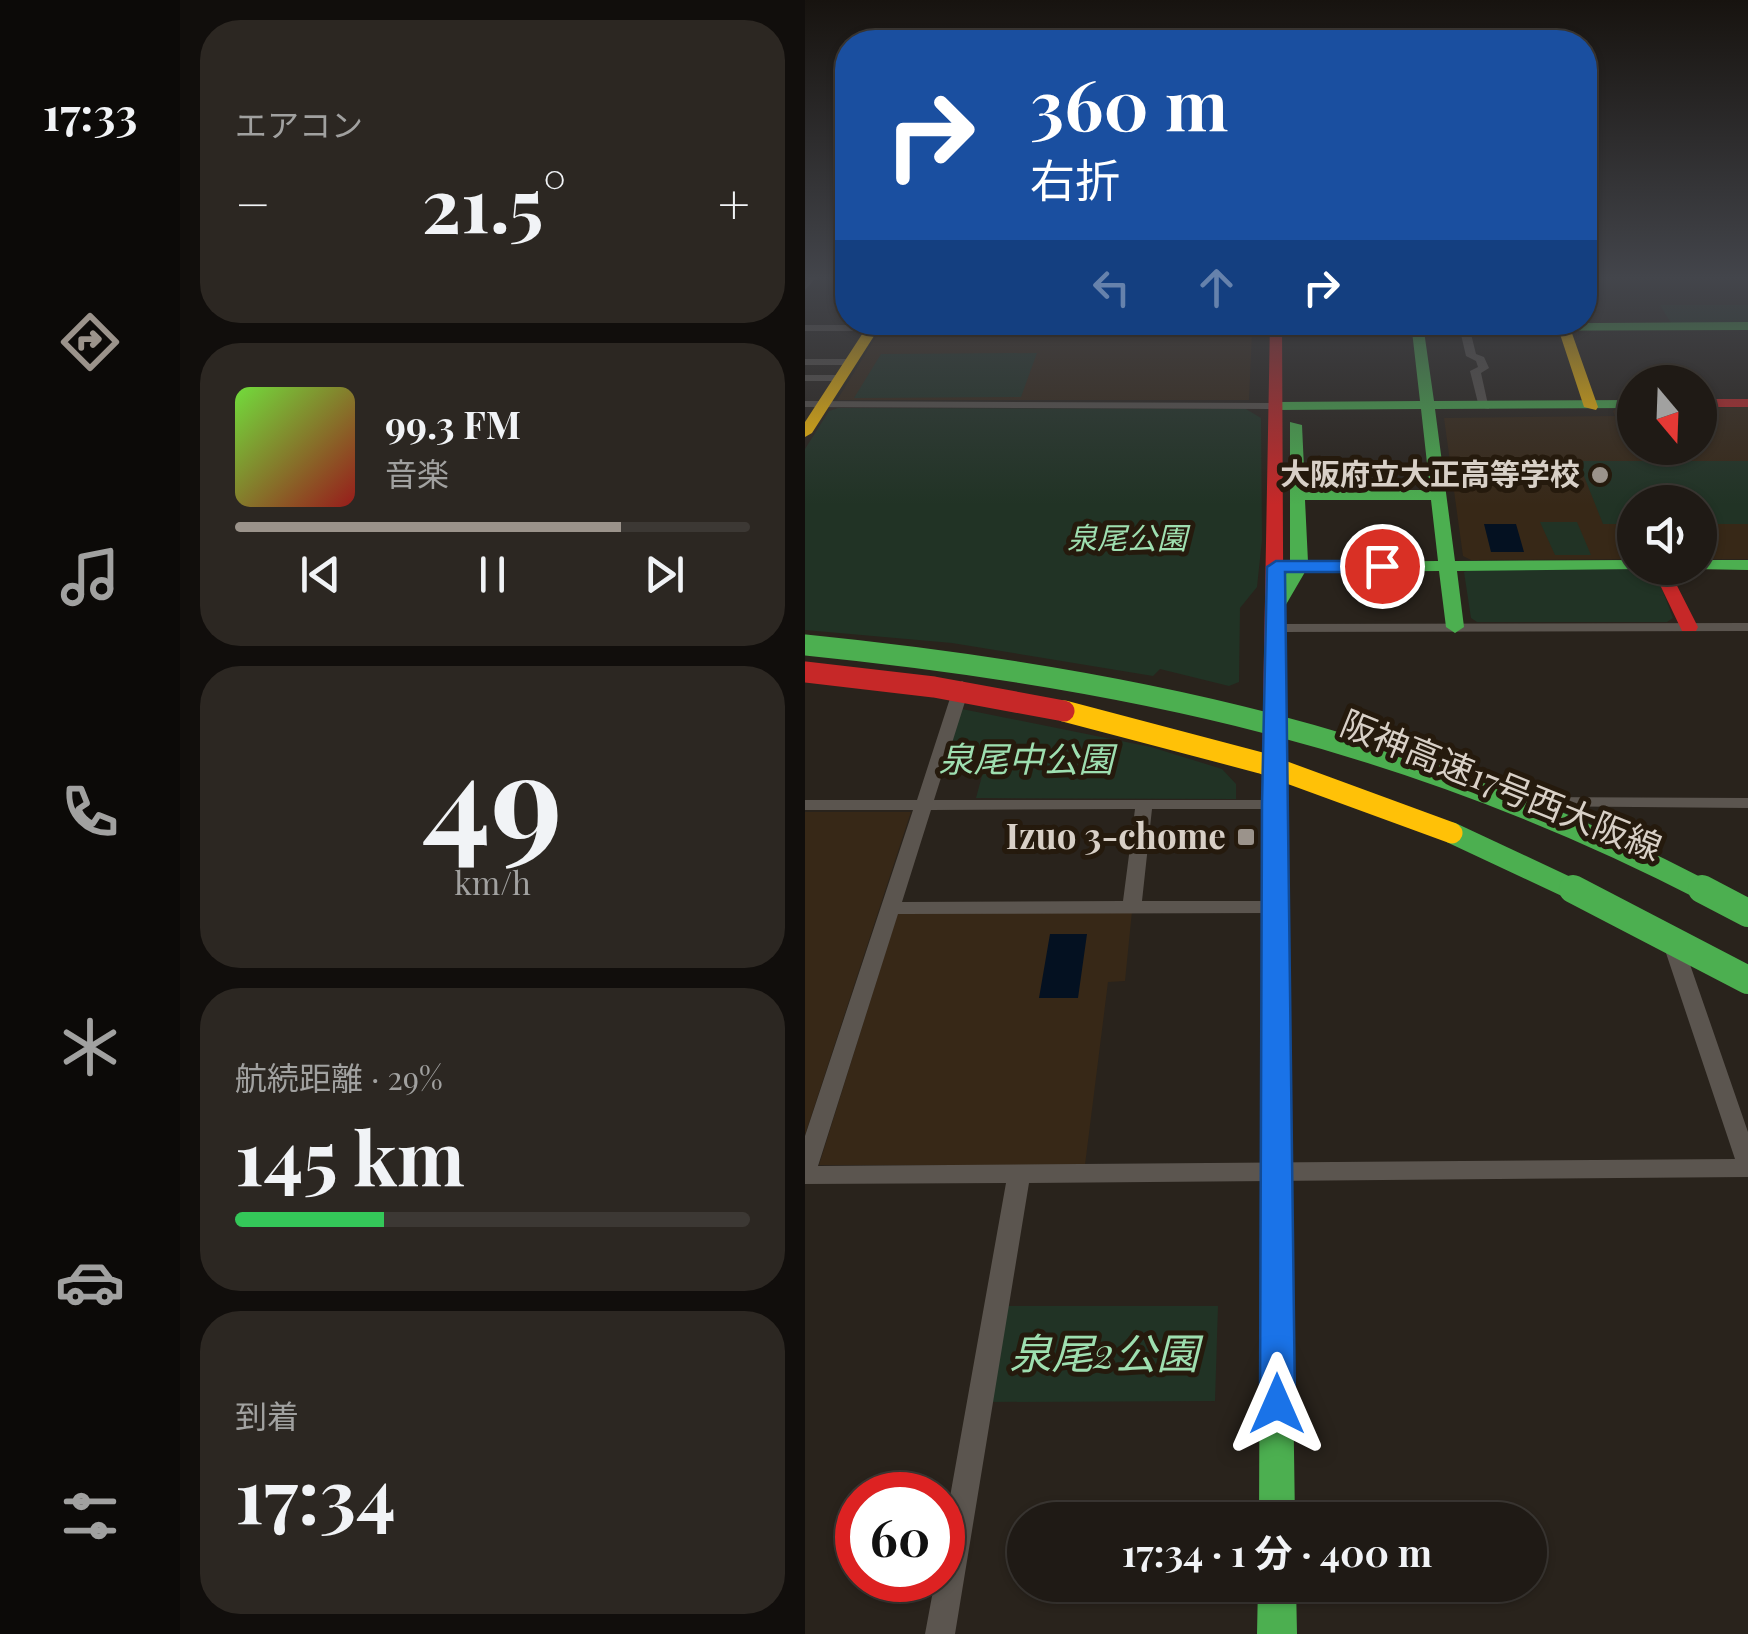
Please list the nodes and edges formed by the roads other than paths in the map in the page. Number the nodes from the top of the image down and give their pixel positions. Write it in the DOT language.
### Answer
graph roads {
  1 [pos="858,352"];
  2 [pos="1285,352"];
  3 [pos="1421,352"];
  4 [pos="1470,352"];
  5 [pos="1573,352"];
  6 [pos="805,362"];
  7 [pos="847,370"];
  8 [pos="805,378"];
  9 [pos="1717,403"];
  10 [pos="1748,403"];
  11 [pos="814,404"];
  12 [pos="1617,405"];
  13 [pos="1286,407"];
  14 [pos="1428,407"];
  15 [pos="1485,407"];
  16 [pos="1591,407"];
  17 [pos="805,432"];
  18 [pos="1299,495"];
  19 [pos="1440,495"];
  20 [pos="1717,565"];
  21 [pos="1748,565"];
  22 [pos="1448,566"];
  23 [pos="1617,566"];
  24 [pos="1287,567"];
  25 [pos="1668,585"];
  26 [pos="1275,618"];
  27 [pos="1455,627"];
  28 [pos="1689,627"];
  29 [pos="1748,627"];
  30 [pos="805,638"];
  31 [pos="805,646"];
  32 [pos="977,654"];
  33 [pos="805,672"];
  34 [pos="805,683"];
  35 [pos="956,699"];
  36 [pos="1275,716"];
  37 [pos="1274,773"];
  38 [pos="1527,802"];
  39 [pos="1748,803"];
  40 [pos="1144,804"];
  41 [pos="1273,804"];
  42 [pos="805,805"];
  43 [pos="922,805"];
  44 [pos="1132,906"];
  45 [pos="1275,907"];
  46 [pos="888,908"];
  47 [pos="1748,911"];
  48 [pos="1748,934"];
  49 [pos="1675,949"];
  50 [pos="1748,958"];
  51 [pos="1748,980"];
  52 [pos="1748,992"];
  53 [pos="1748,1167"];
  54 [pos="805,1173"];
  55 [pos="1277,1173"];
  56 [pos="1019,1175"];
  57 [pos="1277,1502"];
  58 [pos="1277,1602"];
  59 [pos="940,1634"];
  60 [pos="1277,1634"];
  1 -- 7 [label="main road"];
  2 -- 13 [label="main road"];
  3 -- 14 [label="main road"];
  4 -- 15 [label="street"];
  5 -- 16 [label="main road"];
  6 -- 7 [label="street"];
  7 -- 8 [label="street"];
  7 -- 11 [label="main road"];
  9 -- 10 [label="main road"];
  11 -- 13 [label="street"];
  11 -- 17 [label="main road"];
  12 -- 16 [label="main road"];
  13 -- 14 [label="main road"];
  13 -- 18 [label="main road"];
  13 -- 24 [label="main road"];
  14 -- 15 [label="main road"];
  14 -- 19 [label="main road"];
  15 -- 16 [label="main road"];
  18 -- 19 [label="main road"];
  18 -- 24 [label="main road"];
  19 -- 22 [label="main road"];
  20 -- 21 [label="main road"];
  22 -- 23 [label="main road"];
  22 -- 24 [label="main road"];
  22 -- 27 [label="main road"];
  24 -- 26 [label="main road"];
  25 -- 28 [label="main road"];
  26 -- 27 [label="street"];
  26 -- 36 [label="main road"];
  27 -- 28 [label="street"];
  28 -- 29 [label="street"];
  30 -- 32 [label="main road"];
  31 -- 47 [label="main road, bridge"];
  32 -- 35 [label="street"];
  32 -- 36 [label="main road"];
  33 -- 51 [label="main road, bridge"];
  34 -- 35 [label="main road"];
  35 -- 37 [label="main road"];
  35 -- 43 [label="street"];
  36 -- 37 [label="main road"];
  36 -- 38 [label="main road"];
  37 -- 41 [label="main road"];
  37 -- 49 [label="main road"];
  38 -- 39 [label="street"];
  38 -- 47 [label="main road"];
  40 -- 41 [label="street"];
  40 -- 43 [label="street"];
  40 -- 44 [label="street"];
  41 -- 45 [label="main road"];
  42 -- 43 [label="street"];
  43 -- 46 [label="street"];
  44 -- 45 [label="street"];
  44 -- 46 [label="street"];
  45 -- 55 [label="main road"];
  46 -- 54 [label="street"];
  48 -- 50 [label="main road, 阪神高速17号西大阪線, bridge"];
  49 -- 52 [label="main road"];
  49 -- 53 [label="street"];
  53 -- 55 [label="street"];
  54 -- 56 [label="street"];
  55 -- 56 [label="street"];
  55 -- 57 [label="main road"];
  56 -- 59 [label="street"];
  58 -- 60 [label="main road"];
}
